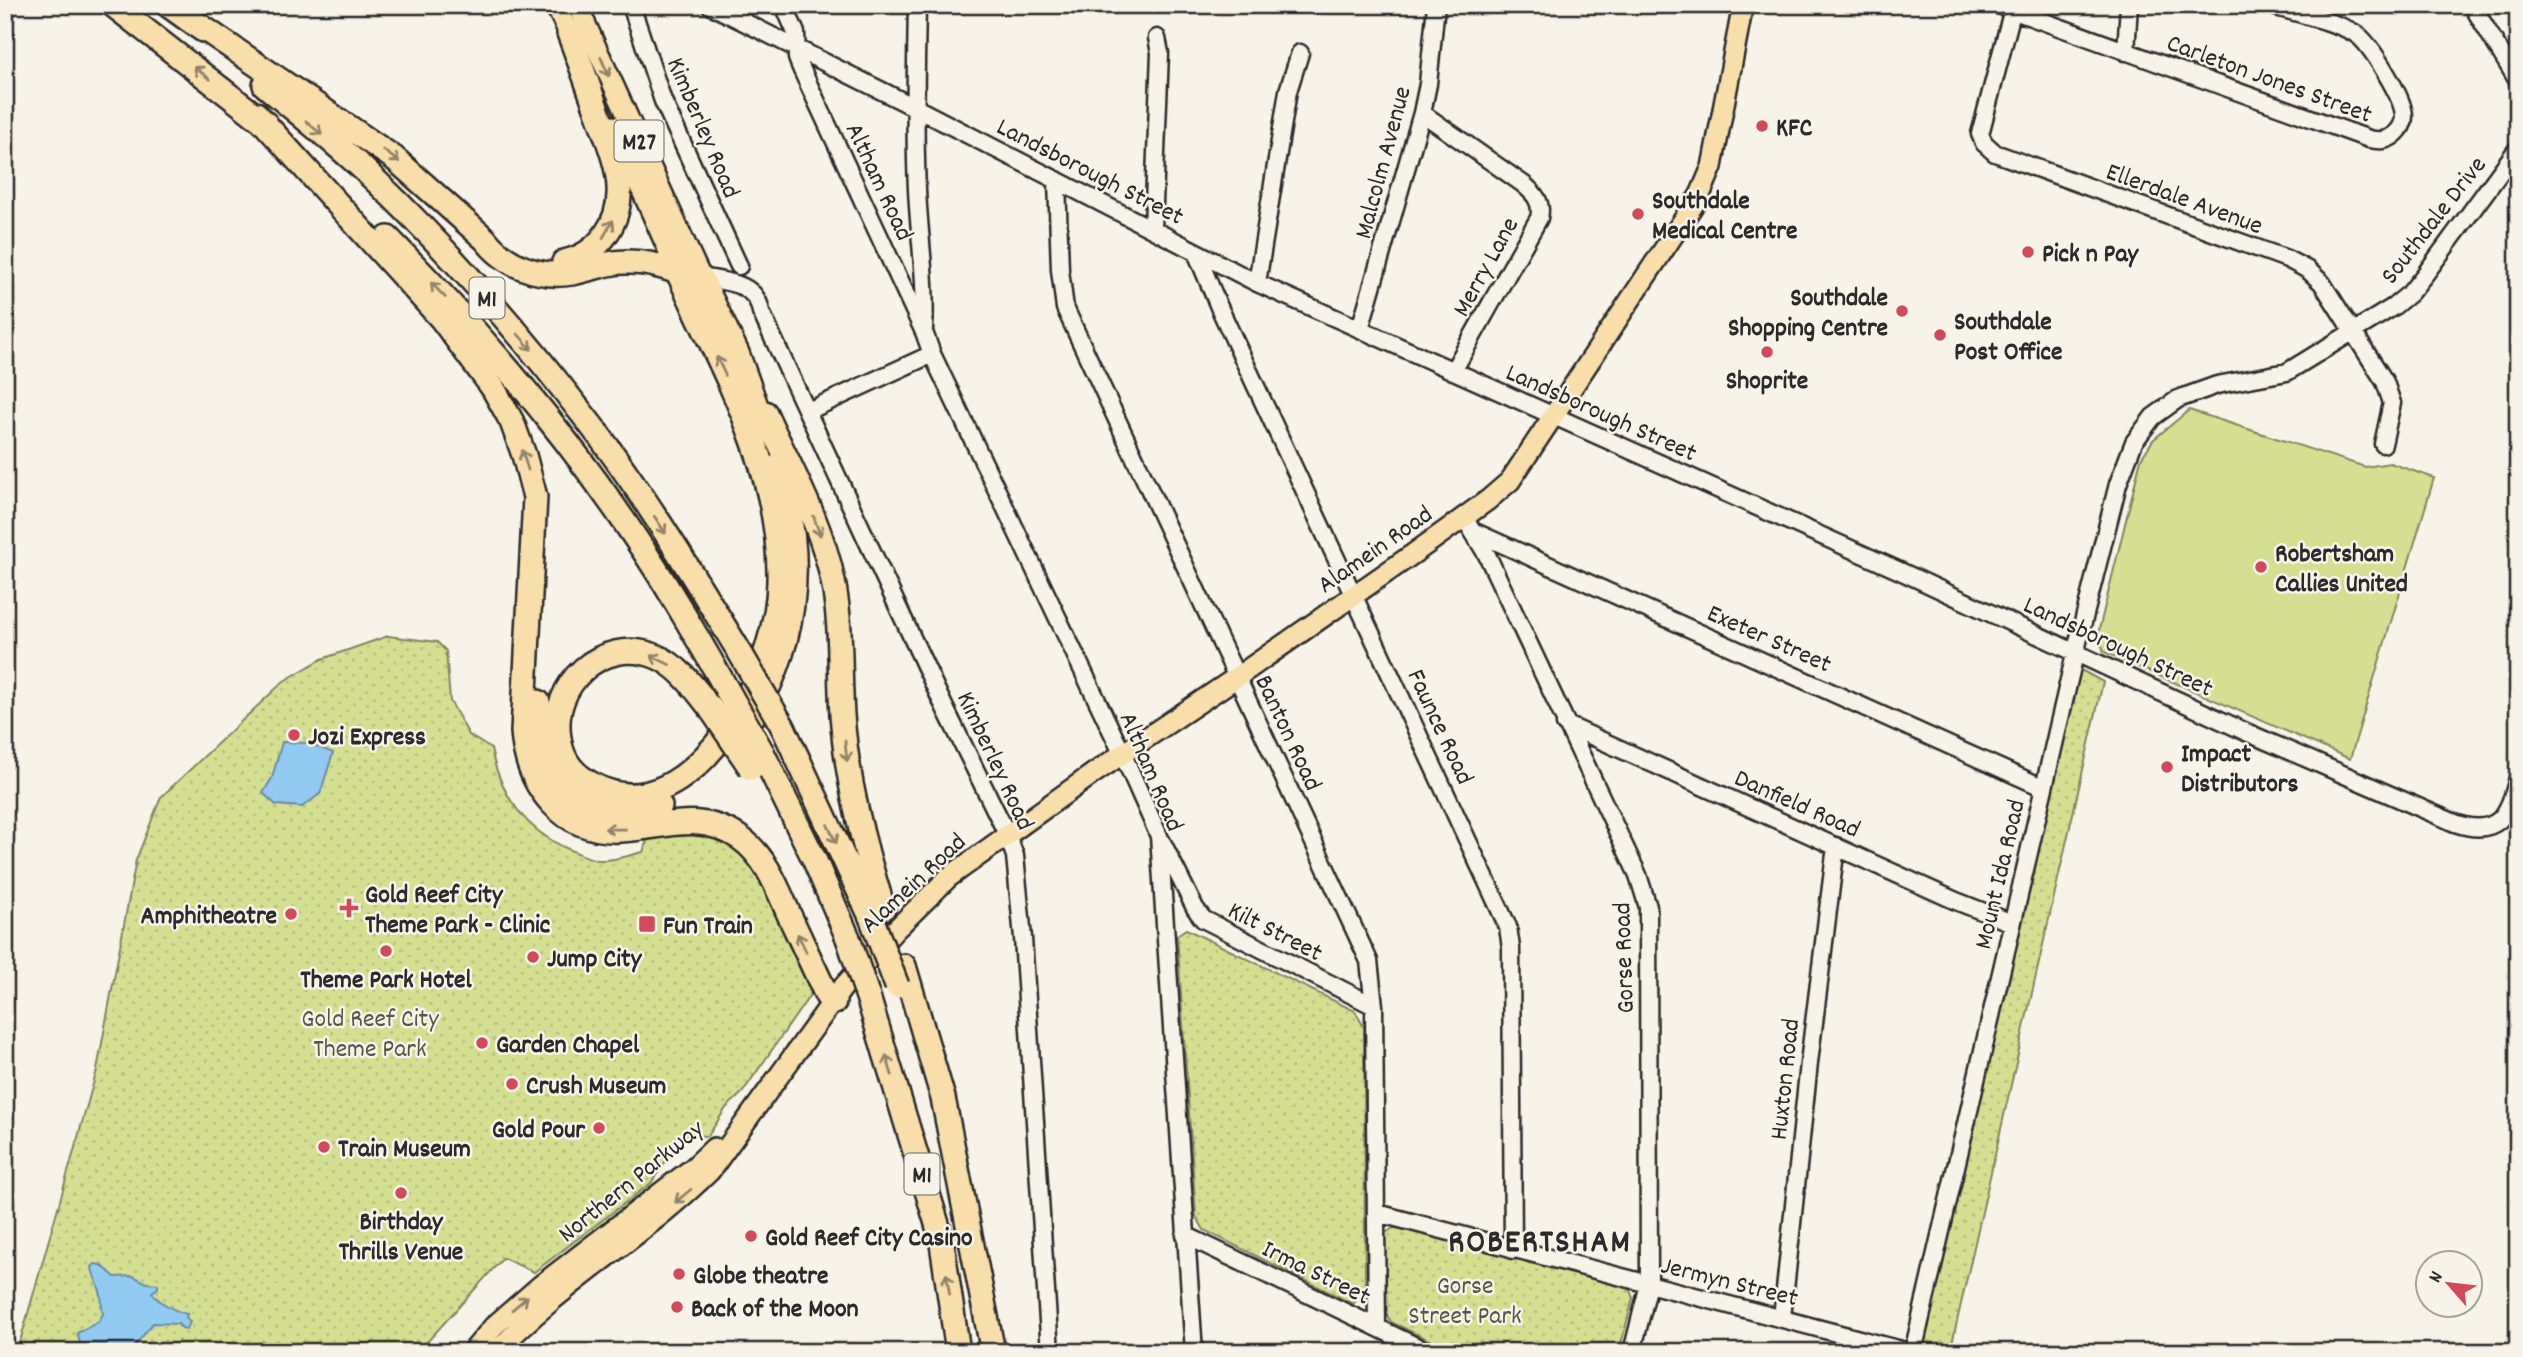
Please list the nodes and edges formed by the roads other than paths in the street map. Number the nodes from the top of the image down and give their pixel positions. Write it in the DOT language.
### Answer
graph roads {
  1 [pos="113,5"];
  2 [pos="168,5"];
  3 [pos="555,5"];
  4 [pos="577,5"];
  5 [pos="631,5"];
  6 [pos="710,5"];
  7 [pos="784,5"];
  8 [pos="917,5"];
  9 [pos="1436,5"];
  10 [pos="1743,5"];
  11 [pos="1998,5"];
  12 [pos="2129,5"];
  13 [pos="2269,5"];
  14 [pos="2477,7"];
  15 [pos="2014,8"];
  16 [pos="193,21"];
  17 [pos="569,33"];
  18 [pos="1157,38"];
  19 [pos="797,50"];
  20 [pos="1300,52"];
  21 [pos="2126,52"];
  22 [pos="2518,81"];
  23 [pos="914,107"];
  24 [pos="1422,113"];
  25 [pos="256,114"];
  26 [pos="2518,148"];
  27 [pos="1056,180"];
  28 [pos="1153,228"];
  29 [pos="485,239"];
  30 [pos="1196,252"];
  31 [pos="738,266"];
  32 [pos="677,272"];
  33 [pos="702,281"];
  34 [pos="1257,283"];
  35 [pos="1360,329"];
  36 [pos="924,332"];
  37 [pos="2353,333"];
  38 [pos="737,353"];
  39 [pos="932,354"];
  40 [pos="1453,371"];
  41 [pos="808,411"];
  42 [pos="1553,415"];
  43 [pos="2154,417"];
  44 [pos="2383,444"];
  45 [pos="535,497"];
  46 [pos="1470,524"];
  47 [pos="1353,594"];
  48 [pos="2076,654"];
  49 [pos="1237,677"];
  50 [pos="1565,724"];
  51 [pos="1123,755"];
  52 [pos="757,760"];
  53 [pos="2518,778"];
  54 [pos="2044,789"];
  55 [pos="1007,834"];
  56 [pos="1159,836"];
  57 [pos="1836,846"];
  58 [pos="877,912"];
  59 [pos="2012,923"];
  60 [pos="835,995"];
  61 [pos="1374,1006"];
  62 [pos="1377,1213"];
  63 [pos="1185,1236"];
  64 [pos="1513,1250"];
  65 [pos="1649,1284"];
  66 [pos="1782,1318"];
  67 [pos="1377,1327"];
  68 [pos="472,1352"];
  69 [pos="496,1352"];
  70 [pos="958,1352"];
  71 [pos="993,1352"];
  72 [pos="1050,1352"];
  73 [pos="1194,1352"];
  74 [pos="1428,1352"];
  75 [pos="1632,1352"];
  76 [pos="1911,1352"];
  25 -- 1 [label="highway, M1, one-way"];
  2 -- 16 [label="highway, M1"];
  3 -- 17 [label="main road, M27"];
  4 -- 33 [label="main road, M27, one-way"];
  5 -- 31 [label="street, Kimberley Road"];
  6 -- 19 [label="street, Landsborough Street"];
  7 -- 19 [label="street, Altham Road"];
  8 -- 23 [label="street, Altham Road"];
  9 -- 24 [label="street, Malcolm Avenue"];
  10 -- 42 [label="main road, Alamein Road"];
  11 -- 15 [label="street, Carleton Jones Street"];
  12 -- 21 [label="street"];
  13 -- 21 [label="street, Carleton Jones Street"];
  14 -- 22 [label="street"];
  15 -- 21 [label="street, Carleton Jones Street"];
  15 -- 37 [label="street, Ellerdale Avenue"];
  16 -- 29 [label="highway, one-way"];
  16 -- 58 [label="highway, M1, one-way, bridge"];
  29 -- 17 [label="highway, one-way"];
  17 -- 32 [label="main road, M27"];
  18 -- 28 [label="street"];
  19 -- 23 [label="street, Landsborough Street"];
  19 -- 36 [label="street, Altham Road"];
  20 -- 34 [label="street"];
  23 -- 27 [label="street, Landsborough Street"];
  23 -- 36 [label="street, Altham Road"];
  24 -- 35 [label="street, Malcolm Avenue"];
  24 -- 40 [label="street, Merry Lane"];
  45 -- 25 [label="highway, one-way"];
  52 -- 25 [label="highway, M1, one-way, bridge"];
  26 -- 37 [label="street, Southdale Drive"];
  27 -- 28 [label="street, Landsborough Street"];
  27 -- 49 [label="street, Banton Road"];
  28 -- 30 [label="street, Landsborough Street"];
  29 -- 32 [label="highway"];
  30 -- 34 [label="street, Landsborough Street"];
  30 -- 47 [label="street, Faunce Road"];
  32 -- 33 [label="street, Kimberley Road"];
  52 -- 32 [label="highway, one-way, bridge"];
  33 -- 38 [label="highway"];
  33 -- 41 [label="street, Kimberley Road"];
  34 -- 35 [label="street, Landsborough Street"];
  35 -- 40 [label="street, Landsborough Street"];
  36 -- 39 [label="street, Altham Road"];
  37 -- 43 [label="street, Southdale Drive"];
  37 -- 44 [label="street, Ellerdale Avenue"];
  38 -- 45 [label="highway"];
  38 -- 58 [label="highway, one-way"];
  39 -- 41 [label="street"];
  39 -- 51 [label="street, Altham Road"];
  40 -- 42 [label="street, Landsborough Street"];
  41 -- 55 [label="street, Kimberley Road"];
  42 -- 46 [label="main road, Alamein Road"];
  42 -- 48 [label="street, Landsborough Street"];
  43 -- 48 [label="street, Mount Ida Road"];
  60 -- 45 [label="highway, one-way"];
  46 -- 47 [label="main road, Alamein Road"];
  46 -- 50 [label="street, Gorse Road"];
  46 -- 54 [label="street, Exeter Street"];
  47 -- 49 [label="main road, Alamein Road"];
  47 -- 64 [label="street, Faunce Road"];
  48 -- 53 [label="street, Landsborough Street"];
  48 -- 54 [label="street, Mount Ida Road"];
  49 -- 51 [label="main road, Alamein Road"];
  49 -- 61 [label="street, Banton Road"];
  50 -- 57 [label="street, Danfield Road"];
  50 -- 65 [label="street, Gorse Road"];
  51 -- 55 [label="main road, Alamein Road"];
  51 -- 56 [label="street, Altham Road"];
  70 -- 52 [label="highway, M1, one-way, bridge"];
  54 -- 59 [label="street, Mount Ida Road"];
  55 -- 60 [label="main road, Alamein Road"];
  55 -- 72 [label="street, Kimberley Road"];
  56 -- 61 [label="street, Kilt Street"];
  56 -- 63 [label="street, Altham Road"];
  57 -- 59 [label="street, Danfield Road"];
  57 -- 66 [label="street, Huxton Road"];
  58 -- 71 [label="highway, M1, bridge"];
  59 -- 76 [label="street, Mount Ida Road"];
  68 -- 60 [label="main road, Northern Parkway, one-way"];
  60 -- 69 [label="main road, Northern Parkway, one-way"];
  61 -- 62 [label="street, Banton Road"];
  62 -- 64 [label="street, Jermyn Street"];
  62 -- 67 [label="street, Banton Road"];
  63 -- 67 [label="street, Irma Street"];
  63 -- 73 [label="street, Altham Road"];
  64 -- 65 [label="street, Jermyn Street"];
  65 -- 66 [label="street, Jermyn Street"];
  65 -- 75 [label="street, Gorse Road"];
  66 -- 76 [label="street, Jermyn Street"];
  67 -- 74 [label="street, Irma Street"];
}
